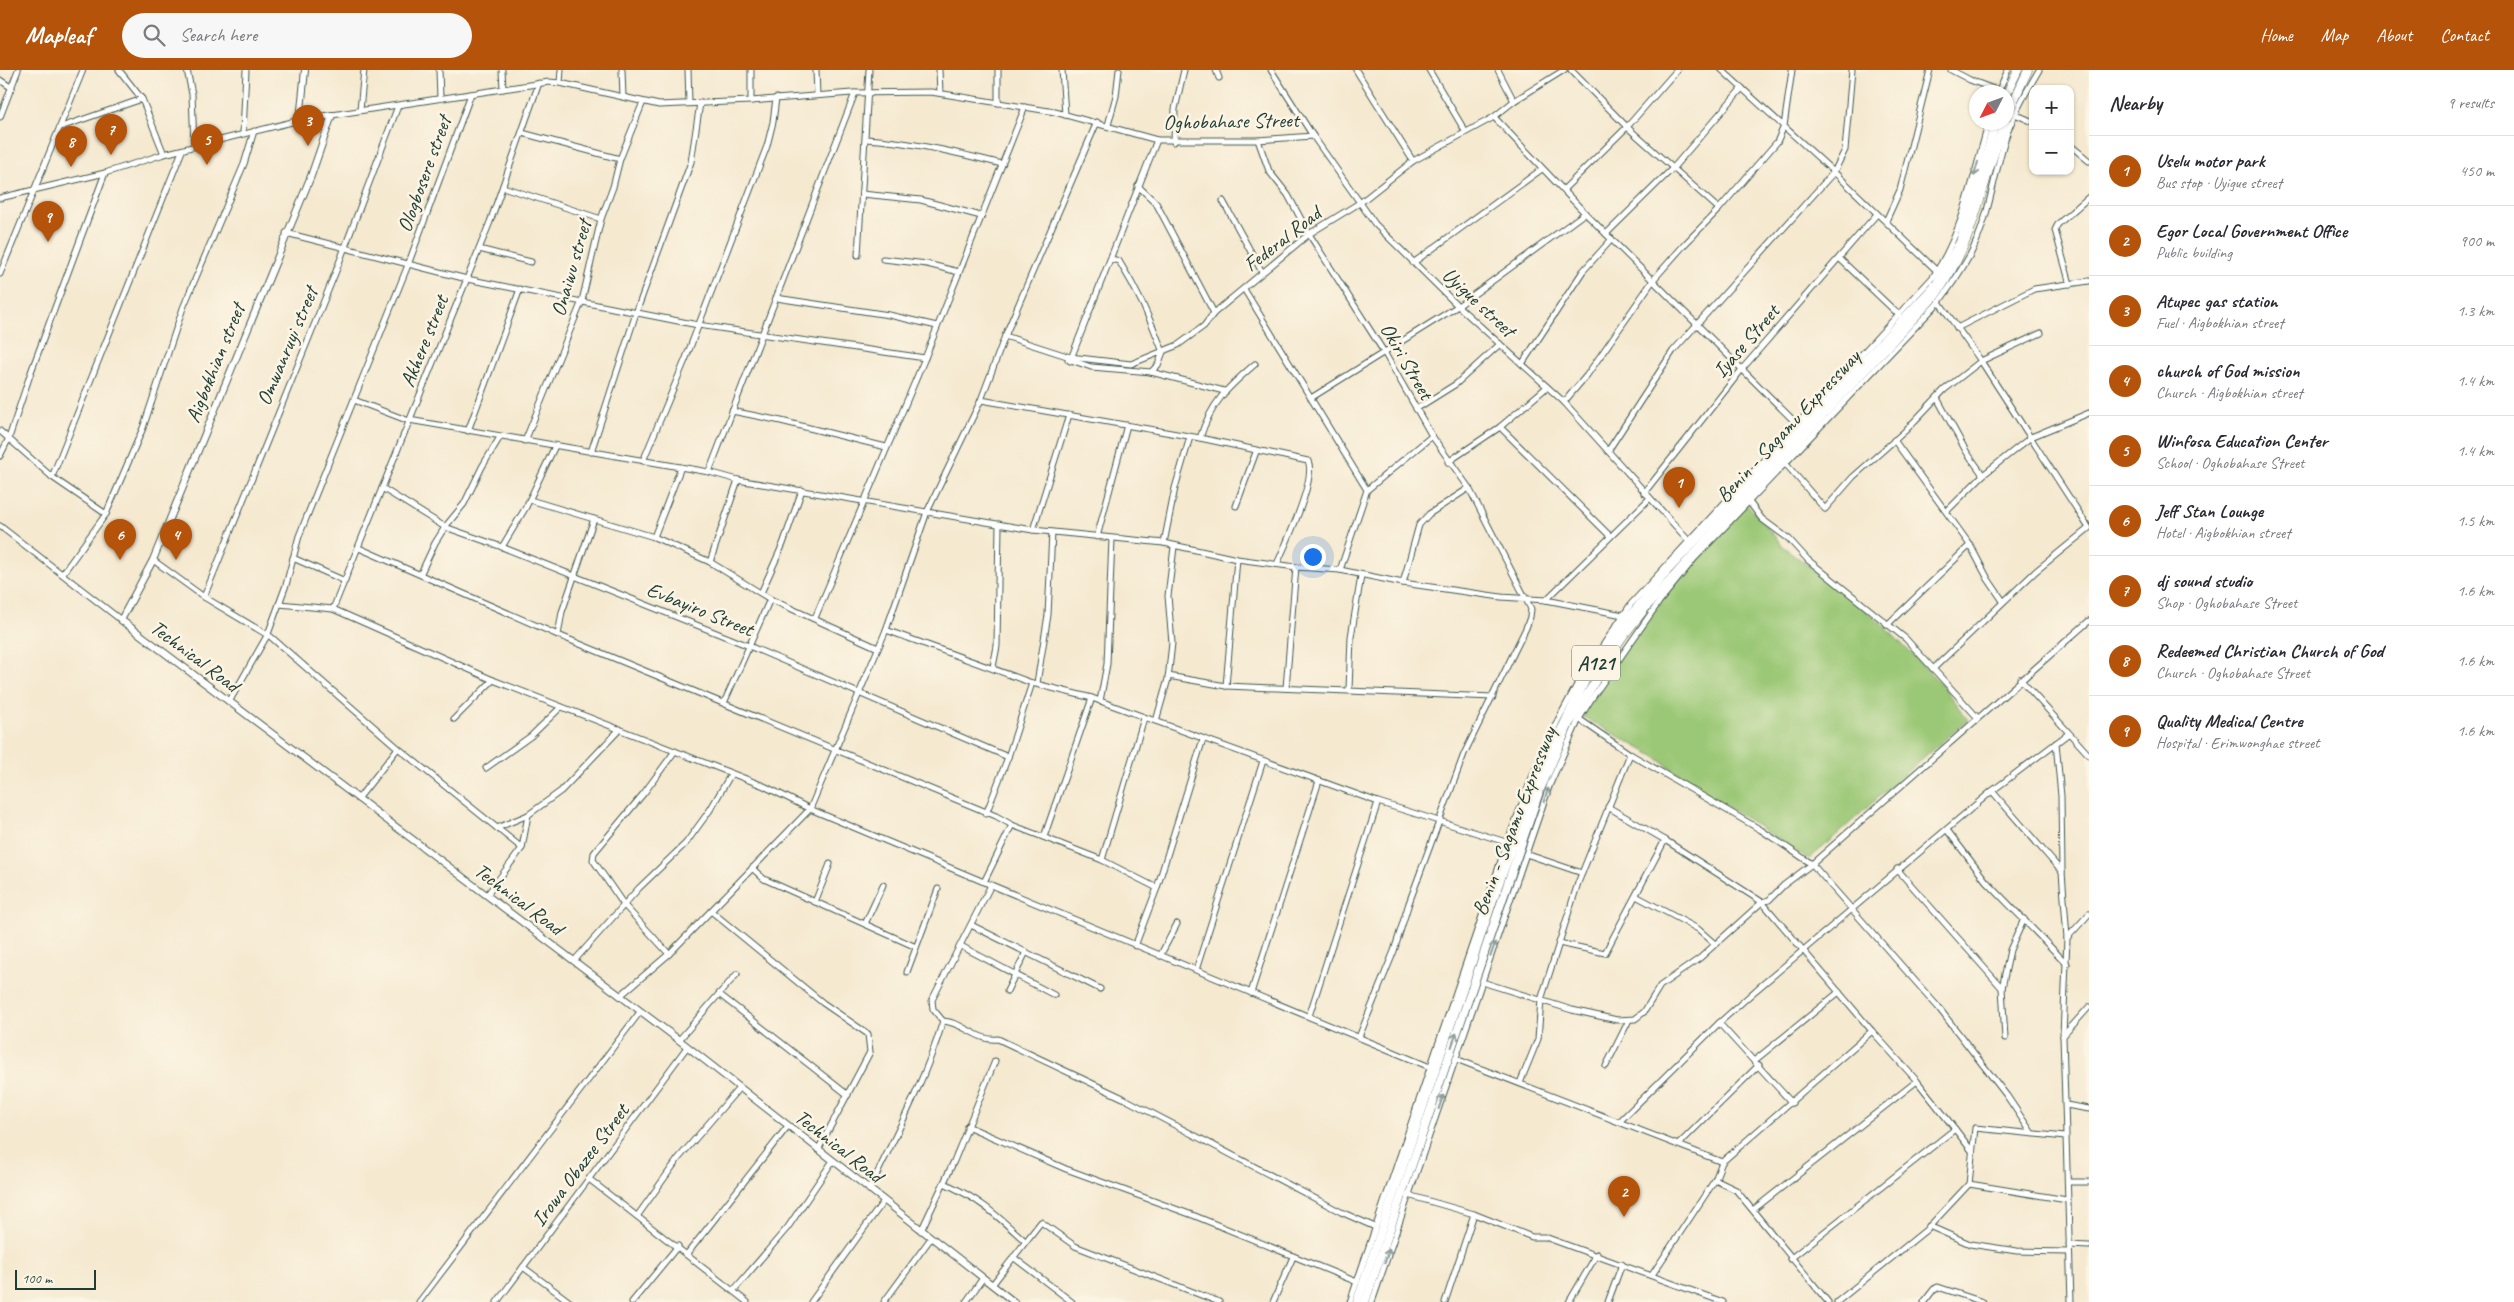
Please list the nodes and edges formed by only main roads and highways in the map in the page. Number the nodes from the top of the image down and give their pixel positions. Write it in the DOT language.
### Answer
graph roads {
  1 [pos="2018,70"];
  2 [pos="2028,70"];
  3 [pos="2011,85"];
  4 [pos="2014,105"];
  5 [pos="1994,130"];
  6 [pos="2002,130"];
  7 [pos="1536,791"];
  8 [pos="1357,1302"];
  9 [pos="1365,1302"];
  1 -- 3 [label="highway"];
  2 -- 4 [label="highway"];
  5 -- 7 [label="highway, A121"];
  6 -- 7 [label="highway, Benin - Sagamu Expressway / A121"];
  7 -- 8 [label="highway, A121"];
  9 -- 7 [label="highway, Benin - Sagamu Expressway / A121, one-way"];
}
